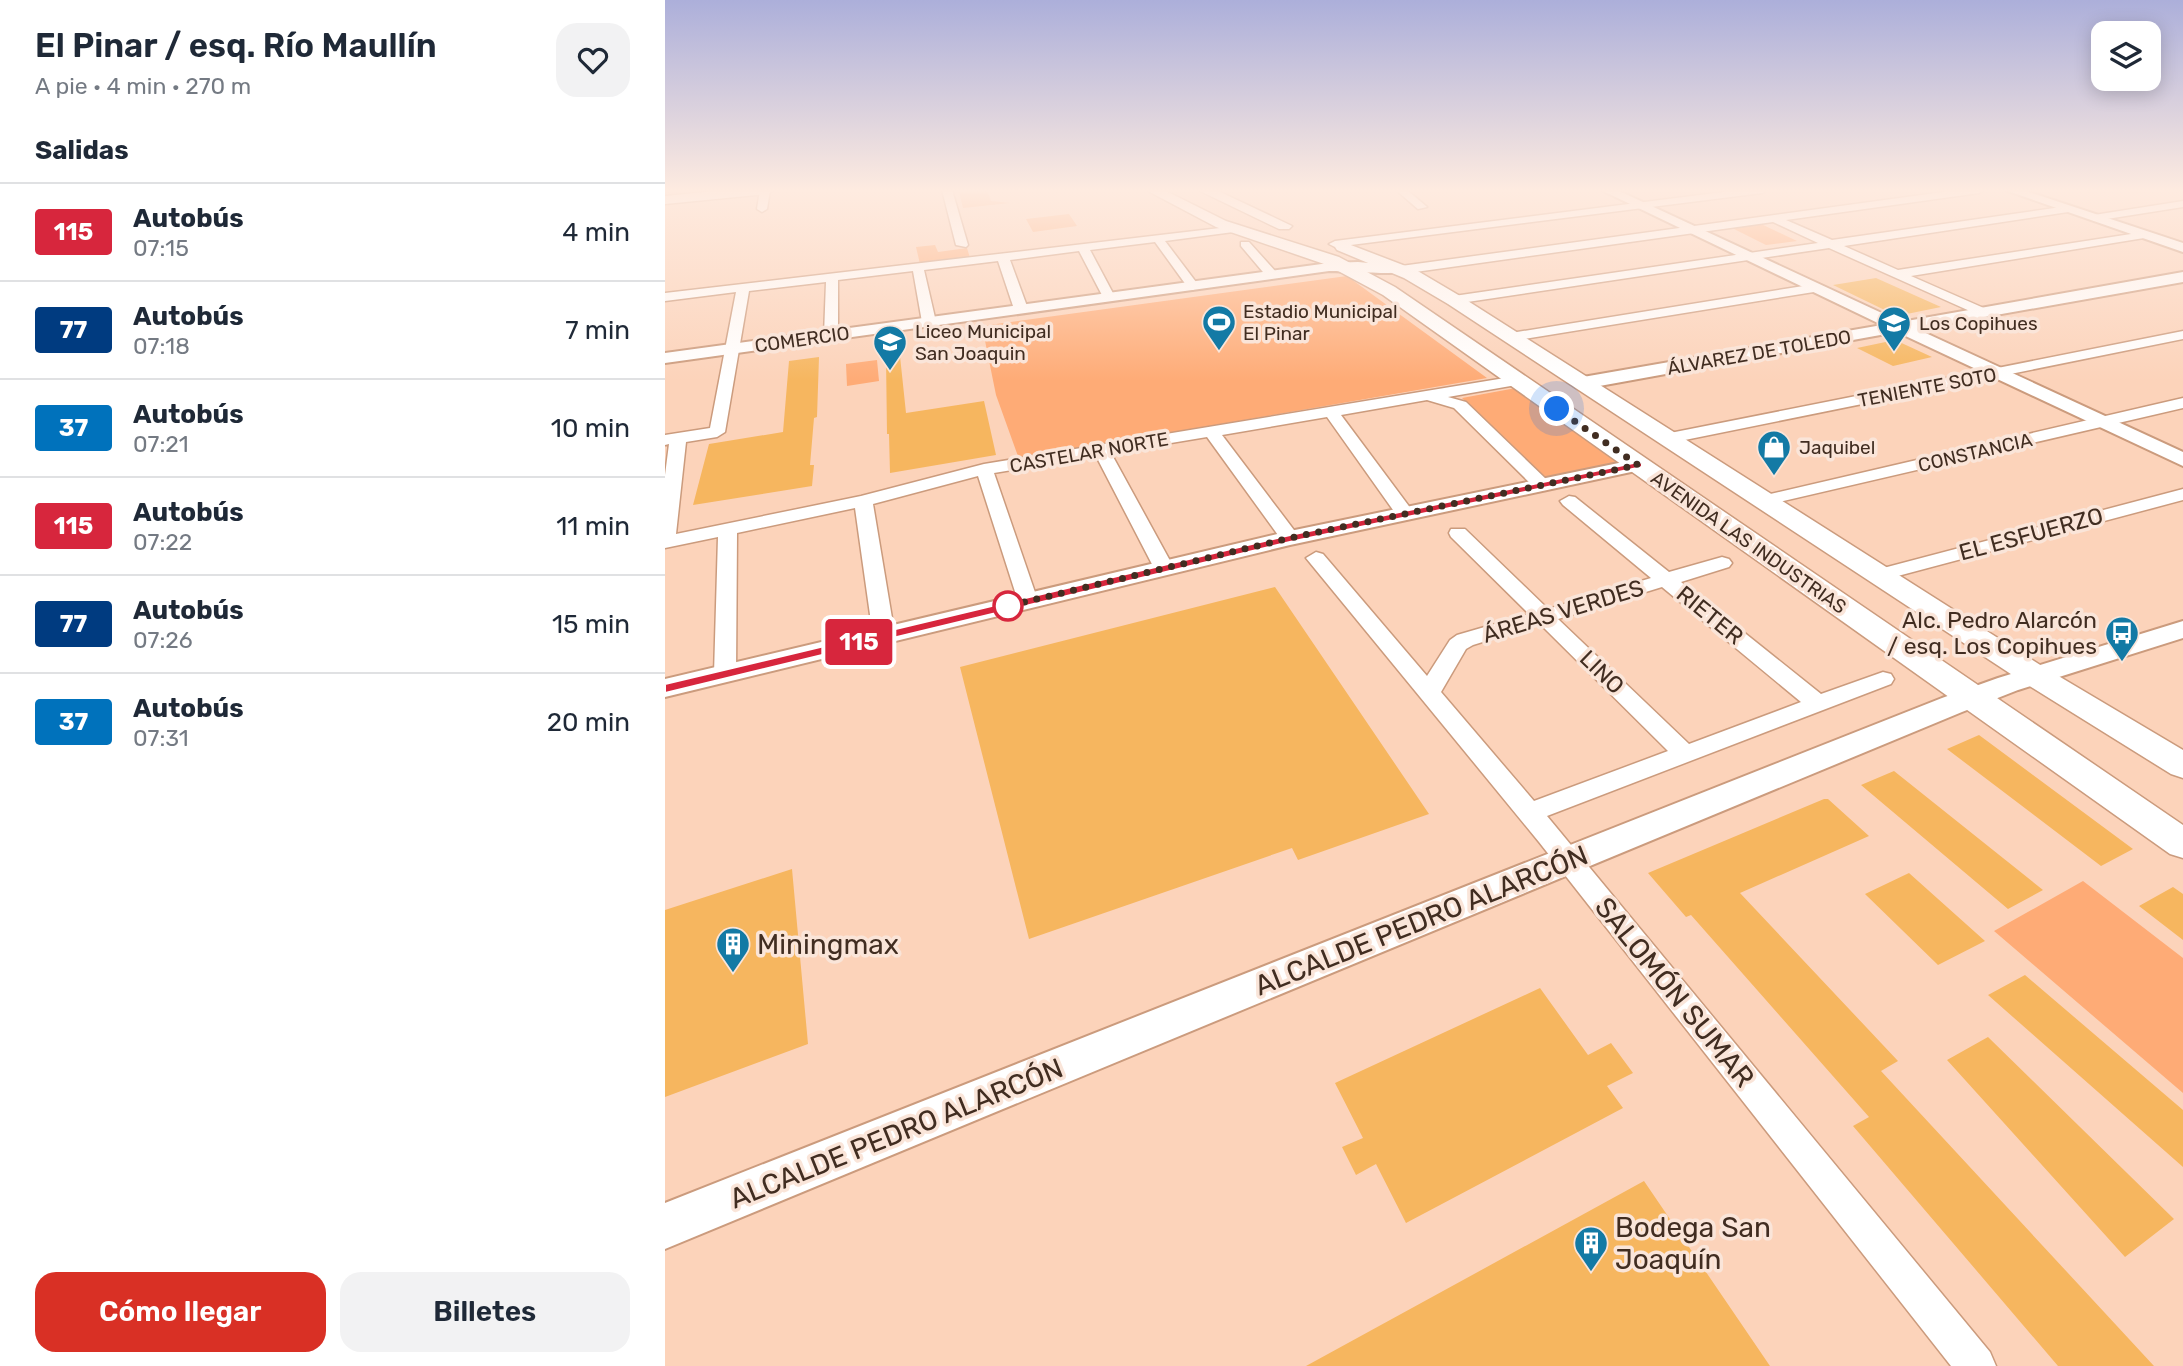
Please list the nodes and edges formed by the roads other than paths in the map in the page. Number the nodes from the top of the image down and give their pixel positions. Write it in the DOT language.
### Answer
graph roads {
  1 [pos="1037,254"];
  2 [pos="1086,254"];
  3 [pos="1169,254"];
  4 [pos="1255,254"];
  5 [pos="1299,254"];
  6 [pos="1359,254"];
  7 [pos="1516,254"];
  8 [pos="1744,254"];
  9 [pos="1764,254"];
  10 [pos="1852,254"];
  11 [pos="2025,254"];
  12 [pos="1749,256"];
  13 [pos="1003,258"];
  14 [pos="1342,266"];
  15 [pos="918,268"];
  16 [pos="1401,270"];
  17 [pos="1897,274"];
  18 [pos="1272,275"];
  19 [pos="2183,277"];
  20 [pos="832,278"];
  21 [pos="1193,286"];
  22 [pos="743,287"];
  23 [pos="1816,288"];
  24 [pos="665,296"];
  25 [pos="1109,297"];
  26 [pos="1454,300"];
  27 [pos="1021,309"];
  28 [pos="1981,313"];
  29 [pos="929,322"];
  30 [pos="1900,327"];
  31 [pos="831,335"];
  32 [pos="2183,335"];
  33 [pos="1511,337"];
  34 [pos="732,349"];
  35 [pos="665,358"];
  36 [pos="1997,373"];
  37 [pos="1517,381"];
  38 [pos="1583,383"];
  39 [pos="1423,397"];
  40 [pos="2183,404"];
  41 [pos="1331,412"];
  42 [pos="2102,422"];
  43 [pos="1211,431"];
  44 [pos="1670,438"];
  45 [pos="672,439"];
  46 [pos="1101,450"];
  47 [pos="2183,460"];
  48 [pos="1638,465"];
  49 [pos="984,469"];
  50 [pos="1542,485"];
  51 [pos="2183,494"];
  52 [pos="1766,500"];
  53 [pos="1569,501"];
  54 [pos="863,502"];
  55 [pos="1405,513"];
  56 [pos="728,529"];
  57 [pos="1458,533"];
  58 [pos="1290,538"];
  59 [pos="665,541"];
  60 [pos="1316,558"];
  61 [pos="1722,563"];
  62 [pos="1164,568"];
  63 [pos="1879,575"];
  64 [pos="1666,580"];
  65 [pos="1028,601"];
  66 [pos="1544,616"];
  67 [pos="2183,629"];
  68 [pos="884,636"];
  69 [pos="725,674"];
  70 [pos="2035,675"];
  71 [pos="1883,679"];
  72 [pos="665,688"];
  73 [pos="1429,692"];
  74 [pos="1972,697"];
  75 [pos="1818,704"];
  76 [pos="1685,754"];
  77 [pos="2183,766"];
  78 [pos="1530,813"];
  79 [pos="2183,844"];
  80 [pos="1569,860"];
  81 [pos="665,1226"];
  82 [pos="1976,1366"];
  1 -- 13 [label="street"];
  2 -- 25 [label="street"];
  3 -- 21 [label="street"];
  4 -- 18 [label="street"];
  5 -- 14 [label="main road, AVENIDA LAS INDUSTRIAS"];
  6 -- 16 [label="main road, AVENIDA LAS INDUSTRIAS"];
  7 -- 16 [label="street, COMERCIO"];
  8 -- 12 [label="street"];
  9 -- 12 [label="street"];
  10 -- 17 [label="street"];
  11 -- 17 [label="street"];
  12 -- 23 [label="street"];
  12 -- 26 [label="street"];
  13 -- 15 [label="street"];
  13 -- 27 [label="street"];
  14 -- 16 [label="street, COMERCIO"];
  14 -- 18 [label="street, COMERCIO"];
  14 -- 37 [label="main road, AVENIDA LAS INDUSTRIAS"];
  15 -- 20 [label="street"];
  15 -- 29 [label="street"];
  16 -- 26 [label="main road, AVENIDA LAS INDUSTRIAS"];
  17 -- 28 [label="street"];
  18 -- 21 [label="street, COMERCIO"];
  19 -- 28 [label="street, ÁLVAREZ DE TOLEDO"];
  20 -- 22 [label="street"];
  20 -- 31 [label="street"];
  21 -- 25 [label="street, COMERCIO"];
  22 -- 24 [label="street"];
  22 -- 34 [label="street"];
  23 -- 30 [label="street"];
  23 -- 33 [label="street"];
  25 -- 27 [label="street, COMERCIO"];
  26 -- 33 [label="main road, AVENIDA LAS INDUSTRIAS"];
  27 -- 29 [label="street, COMERCIO"];
  28 -- 30 [label="street, ÁLVAREZ DE TOLEDO"];
  29 -- 31 [label="street, COMERCIO"];
  30 -- 36 [label="street"];
  30 -- 38 [label="street, ÁLVAREZ DE TOLEDO"];
  31 -- 34 [label="street, COMERCIO"];
  32 -- 36 [label="street, TENIENTE SOTO"];
  33 -- 38 [label="main road, AVENIDA LAS INDUSTRIAS"];
  34 -- 35 [label="street, COMERCIO"];
  34 -- 45 [label="street"];
  36 -- 42 [label="street"];
  36 -- 44 [label="street, TENIENTE SOTO"];
  37 -- 39 [label="street, CASTELAR NORTE"];
  37 -- 48 [label="main road, AVENIDA LAS INDUSTRIAS"];
  38 -- 44 [label="main road, AVENIDA LAS INDUSTRIAS"];
  39 -- 41 [label="street, CASTELAR NORTE"];
  39 -- 50 [label="street"];
  40 -- 42 [label="street, CONSTANCIA"];
  41 -- 43 [label="street, CASTELAR NORTE"];
  41 -- 55 [label="street"];
  42 -- 47 [label="street"];
  42 -- 52 [label="street, CONSTANCIA"];
  43 -- 46 [label="street, CASTELAR NORTE"];
  43 -- 58 [label="street"];
  44 -- 52 [label="main road, AVENIDA LAS INDUSTRIAS"];
  45 -- 59 [label="street"];
  46 -- 49 [label="street, CASTELAR NORTE"];
  46 -- 62 [label="street"];
  48 -- 50 [label="street"];
  48 -- 74 [label="main road, AVENIDA LAS INDUSTRIAS"];
  49 -- 54 [label="street, CASTELAR NORTE"];
  49 -- 65 [label="street"];
  50 -- 55 [label="street"];
  51 -- 63 [label="street, EL ESFUERZO"];
  52 -- 63 [label="main road, AVENIDA LAS INDUSTRIAS"];
  53 -- 64 [label="street, RIETER"];
  54 -- 56 [label="street, CASTELAR NORTE"];
  54 -- 68 [label="street"];
  55 -- 58 [label="street"];
  56 -- 59 [label="street, CASTELAR NORTE"];
  56 -- 69 [label="street"];
  57 -- 66 [label="street, LINO"];
  58 -- 62 [label="street"];
  60 -- 73 [label="street, SALOMÓN SUMAR"];
  61 -- 64 [label="street, ÁREAS VERDES"];
  62 -- 65 [label="street"];
  63 -- 70 [label="main road, AVENIDA LAS INDUSTRIAS"];
  64 -- 66 [label="street, ÁREAS VERDES"];
  64 -- 75 [label="street, RIETER"];
  65 -- 68 [label="street"];
  66 -- 73 [label="street, ÁREAS VERDES"];
  66 -- 76 [label="street, LINO"];
  67 -- 70 [label="street, ALCALDE PEDRO ALARCÓN"];
  68 -- 69 [label="street"];
  69 -- 72 [label="street"];
  70 -- 74 [label="street, ALCALDE PEDRO ALARCÓN"];
  70 -- 77 [label="main road, AVENIDA LAS INDUSTRIAS"];
  71 -- 75 [label="street"];
  73 -- 78 [label="street, SALOMÓN SUMAR"];
  74 -- 79 [label="main road, AVENIDA LAS INDUSTRIAS"];
  74 -- 80 [label="street, ALCALDE PEDRO ALARCÓN"];
  75 -- 76 [label="street"];
  76 -- 78 [label="street"];
  78 -- 80 [label="street, SALOMÓN SUMAR"];
  80 -- 81 [label="street, ALCALDE PEDRO ALARCÓN"];
  80 -- 82 [label="street, SALOMÓN SUMAR"];
}
